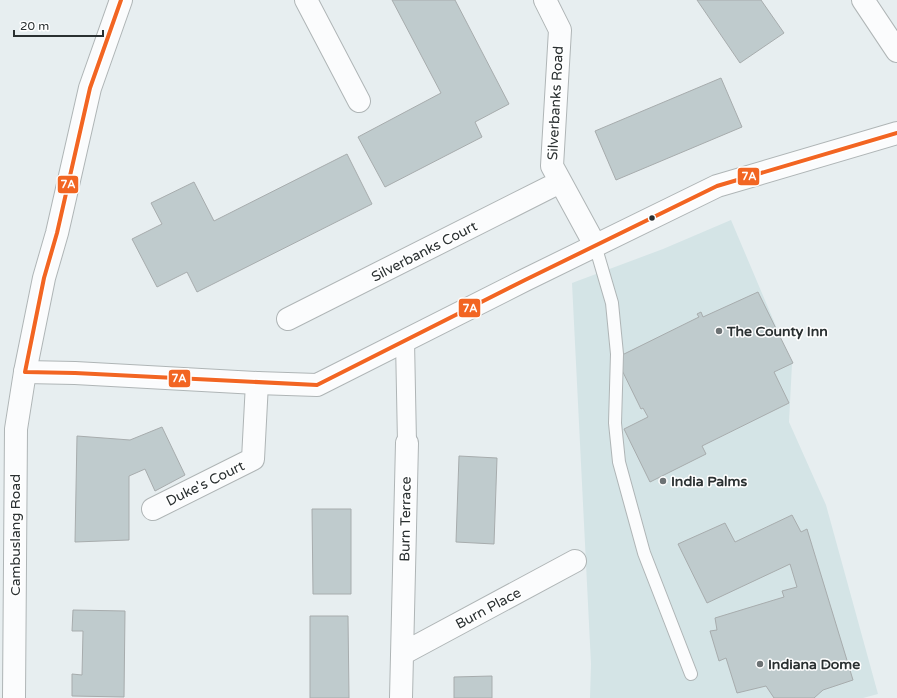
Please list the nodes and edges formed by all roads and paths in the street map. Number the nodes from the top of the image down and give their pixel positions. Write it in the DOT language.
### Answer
graph roads {
  1 [pos="121,0"];
  2 [pos="306,0"];
  3 [pos="544,0"];
  4 [pos="864,0"];
  5 [pos="897,51"];
  6 [pos="359,101"];
  7 [pos="897,133"];
  8 [pos="560,182"];
  9 [pos="595,245"];
  10 [pos="288,319"];
  11 [pos="405,341"];
  12 [pos="25,372"];
  13 [pos="257,383"];
  14 [pos="407,443"];
  15 [pos="153,509"];
  16 [pos="575,561"];
  17 [pos="402,654"];
  18 [pos="691,674"];
  19 [pos="14,698"];
  20 [pos="401,698"];
  1 -- 12 [label="main road, Cambuslang Road"];
  2 -- 6 [label="main road"];
  3 -- 8 [label="main road, Silverbanks Road"];
  4 -- 5 [label="main road"];
  7 -- 9 [label="main road"];
  8 -- 9 [label="main road, Silverbanks Road"];
  8 -- 10 [label="main road, Silverbanks Court"];
  9 -- 11 [label="main road"];
  9 -- 18 [label="lane"];
  11 -- 13 [label="main road"];
  11 -- 14 [label="street, Burn Terrace"];
  12 -- 13 [label="main road"];
  12 -- 19 [label="main road, Cambuslang Road"];
  13 -- 15 [label="main road, Duke's Court"];
  14 -- 17 [label="main road, Burn Terrace"];
  16 -- 17 [label="main road, Burn Place"];
  17 -- 20 [label="main road, Burn Terrace"];
}
